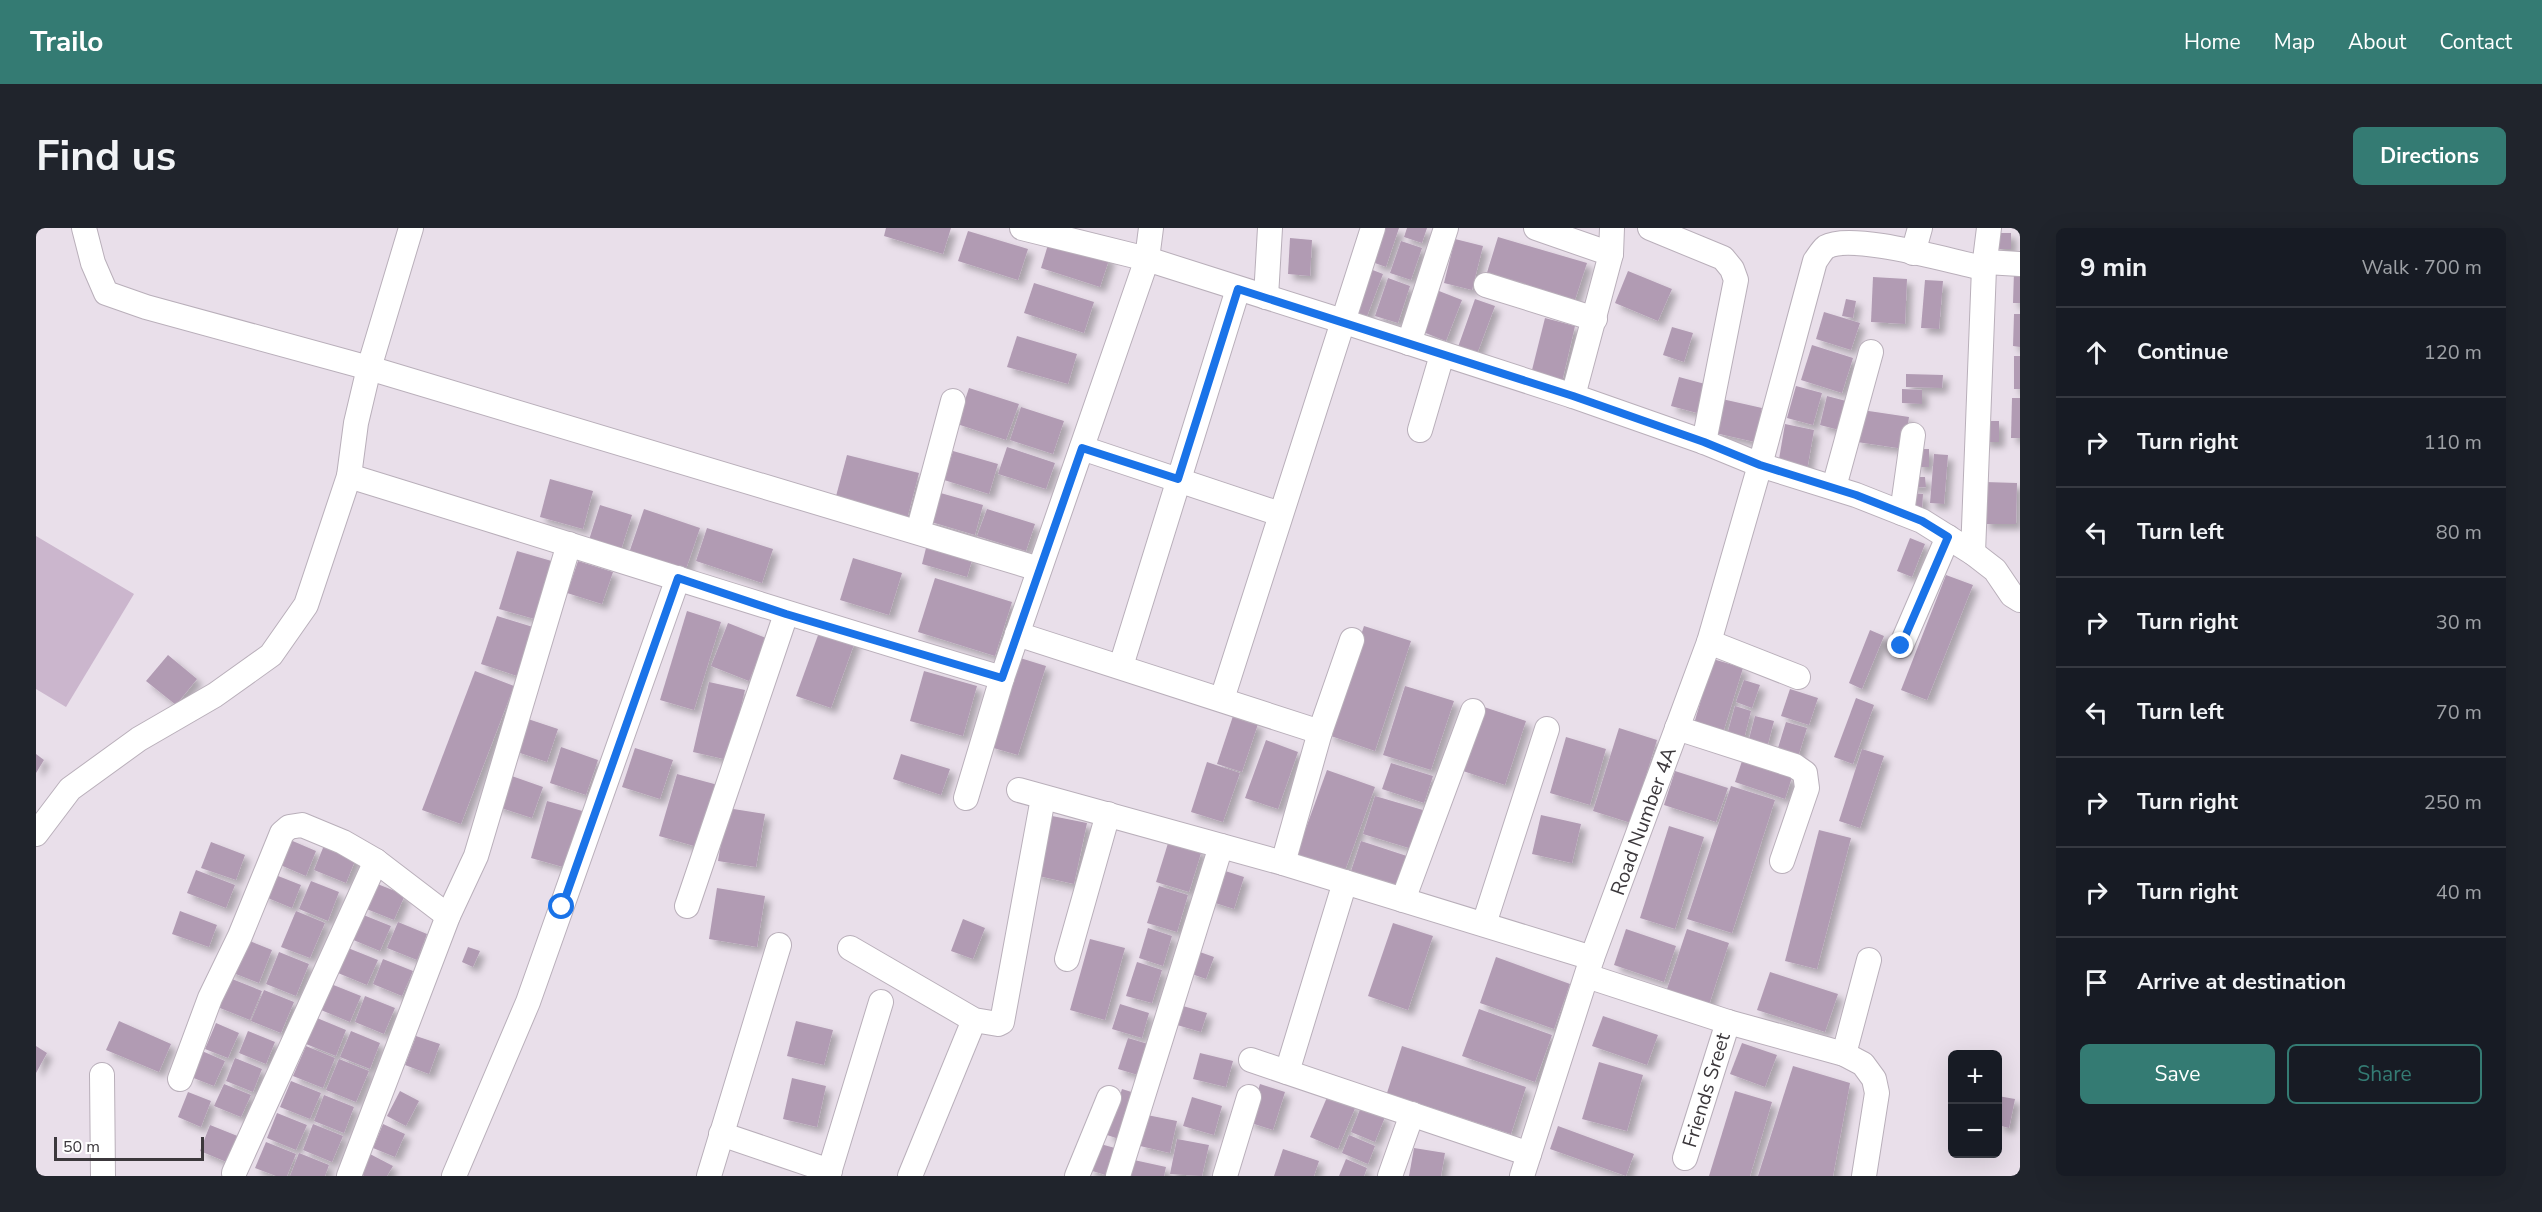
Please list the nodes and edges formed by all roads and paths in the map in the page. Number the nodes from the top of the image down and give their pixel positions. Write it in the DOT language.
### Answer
graph roads {
  1 [pos="84,228"];
  2 [pos="411,228"];
  3 [pos="1022,228"];
  4 [pos="1151,228"];
  5 [pos="1270,228"];
  6 [pos="1373,228"];
  7 [pos="1446,228"];
  8 [pos="1536,228"];
  9 [pos="1612,228"];
  10 [pos="1650,228"];
  11 [pos="1920,228"];
  12 [pos="1989,228"];
  13 [pos="1913,253"];
  14 [pos="1611,254"];
  15 [pos="1147,259"];
  16 [pos="2020,264"];
  17 [pos="1985,265"];
  18 [pos="1486,285"];
  19 [pos="1238,289"];
  20 [pos="1266,297"];
  21 [pos="1595,319"];
  22 [pos="1342,321"];
  23 [pos="1409,343"];
  24 [pos="1871,352"];
  25 [pos="1442,355"];
  26 [pos="369,368"];
  27 [pos="1573,396"];
  28 [pos="953,401"];
  29 [pos="1420,430"];
  30 [pos="1913,435"];
  31 [pos="1704,442"];
  32 [pos="1082,448"];
  33 [pos="1760,465"];
  34 [pos="349,476"];
  35 [pos="1178,479"];
  36 [pos="1834,487"];
  37 [pos="1902,513"];
  38 [pos="1280,514"];
  39 [pos="918,532"];
  40 [pos="1948,537"];
  41 [pos="569,544"];
  42 [pos="1973,553"];
  43 [pos="1039,569"];
  44 [pos="678,578"];
  45 [pos="2020,600"];
  46 [pos="786,614"];
  47 [pos="1017,634"];
  48 [pos="1352,640"];
  49 [pos="1709,642"];
  50 [pos="1901,646"];
  51 [pos="1121,666"];
  52 [pos="1798,677"];
  53 [pos="1002,678"];
  54 [pos="1222,699"];
  55 [pos="1473,711"];
  56 [pos="1677,728"];
  57 [pos="1547,729"];
  58 [pos="1320,732"];
  59 [pos="1019,790"];
  60 [pos="966,798"];
  61 [pos="1043,798"];
  62 [pos="1108,814"];
  63 [pos="36,834"];
  64 [pos="1221,846"];
  65 [pos="376,861"];
  66 [pos="1782,861"];
  67 [pos="1283,863"];
  68 [pos="1345,882"];
  69 [pos="1403,900"];
  70 [pos="687,906"];
  71 [pos="448,916"];
  72 [pos="1484,924"];
  73 [pos="779,945"];
  74 [pos="850,948"];
  75 [pos="1067,959"];
  76 [pos="1869,960"];
  77 [pos="1589,967"];
  78 [pos="881,1002"];
  79 [pos="975,1020"];
  80 [pos="1728,1022"];
  81 [pos="1844,1054"];
  82 [pos="1251,1060"];
  83 [pos="1287,1072"];
  84 [pos="102,1075"];
  85 [pos="180,1079"];
  86 [pos="1249,1097"];
  87 [pos="1109,1098"];
  88 [pos="1412,1114"];
  89 [pos="721,1134"];
  90 [pos="1685,1158"];
  91 [pos="1525,1165"];
  92 [pos="234,1173"];
  93 [pos="829,1173"];
  94 [pos="103,1176"];
  95 [pos="349,1176"];
  96 [pos="454,1176"];
  97 [pos="708,1176"];
  98 [pos="910,1176"];
  99 [pos="1077,1176"];
  100 [pos="1118,1176"];
  101 [pos="1226,1176"];
  102 [pos="1390,1176"];
  103 [pos="1864,1176"];
  1 -- 26 [label="street"];
  2 -- 26 [label="street"];
  3 -- 15 [label="street"];
  4 -- 15 [label="street"];
  5 -- 20 [label="street"];
  6 -- 22 [label="street"];
  7 -- 23 [label="street"];
  8 -- 14 [label="street"];
  9 -- 14 [label="street"];
  10 -- 31 [label="street"];
  11 -- 13 [label="street"];
  12 -- 17 [label="street"];
  13 -- 17 [label="street, Road Number 4A"];
  13 -- 33 [label="street, Road Number 4A"];
  14 -- 21 [label="street"];
  15 -- 19 [label="street"];
  15 -- 32 [label="street"];
  16 -- 17 [label="street, Road Number 4A"];
  17 -- 42 [label="street"];
  18 -- 21 [label="street"];
  19 -- 20 [label="street"];
  19 -- 35 [label="street"];
  20 -- 22 [label="street"];
  21 -- 27 [label="street"];
  22 -- 23 [label="street"];
  22 -- 38 [label="street"];
  23 -- 25 [label="street"];
  24 -- 36 [label="street"];
  25 -- 27 [label="street"];
  25 -- 29 [label="street"];
  26 -- 34 [label="street"];
  26 -- 39 [label="street"];
  27 -- 31 [label="street"];
  28 -- 39 [label="street"];
  30 -- 37 [label="street"];
  31 -- 33 [label="street"];
  32 -- 35 [label="street"];
  32 -- 43 [label="street"];
  33 -- 36 [label="street"];
  33 -- 49 [label="street, Road Number 4A"];
  34 -- 41 [label="street"];
  34 -- 63 [label="street"];
  35 -- 38 [label="street"];
  35 -- 51 [label="street"];
  36 -- 37 [label="street"];
  37 -- 40 [label="street"];
  38 -- 54 [label="street"];
  39 -- 43 [label="street"];
  40 -- 42 [label="street"];
  40 -- 50 [label="street"];
  41 -- 44 [label="street"];
  41 -- 71 [label="street"];
  42 -- 45 [label="street"];
  43 -- 47 [label="street"];
  44 -- 46 [label="street"];
  44 -- 96 [label="street"];
  46 -- 53 [label="street"];
  46 -- 70 [label="street"];
  47 -- 51 [label="street"];
  47 -- 53 [label="street"];
  48 -- 58 [label="street"];
  49 -- 52 [label="street"];
  49 -- 56 [label="street, Road Number 4A"];
  51 -- 54 [label="street"];
  53 -- 60 [label="street"];
  54 -- 58 [label="street"];
  55 -- 69 [label="street"];
  56 -- 66 [label="street"];
  56 -- 77 [label="street, Road Number 4A"];
  57 -- 72 [label="street"];
  58 -- 67 [label="street"];
  59 -- 61 [label="street"];
  61 -- 62 [label="street"];
  61 -- 79 [label="street"];
  62 -- 64 [label="street"];
  62 -- 75 [label="street"];
  64 -- 67 [label="street"];
  64 -- 100 [label="street"];
  65 -- 71 [label="street"];
  65 -- 85 [label="street"];
  65 -- 92 [label="street"];
  67 -- 68 [label="street"];
  68 -- 69 [label="street"];
  68 -- 83 [label="street"];
  69 -- 72 [label="street"];
  71 -- 95 [label="street"];
  72 -- 77 [label="street"];
  73 -- 89 [label="street"];
  74 -- 79 [label="street"];
  76 -- 81 [label="street"];
  77 -- 80 [label="street"];
  77 -- 91 [label="street, Road Number 4A"];
  78 -- 93 [label="street"];
  79 -- 98 [label="street"];
  80 -- 81 [label="street"];
  80 -- 90 [label="street, Friends Sreet"];
  81 -- 103 [label="street"];
  82 -- 83 [label="street"];
  83 -- 88 [label="street"];
  84 -- 94 [label="street"];
  86 -- 101 [label="street"];
  87 -- 99 [label="street"];
  88 -- 91 [label="street"];
  88 -- 102 [label="street"];
  89 -- 93 [label="street"];
  89 -- 97 [label="street"];
}
